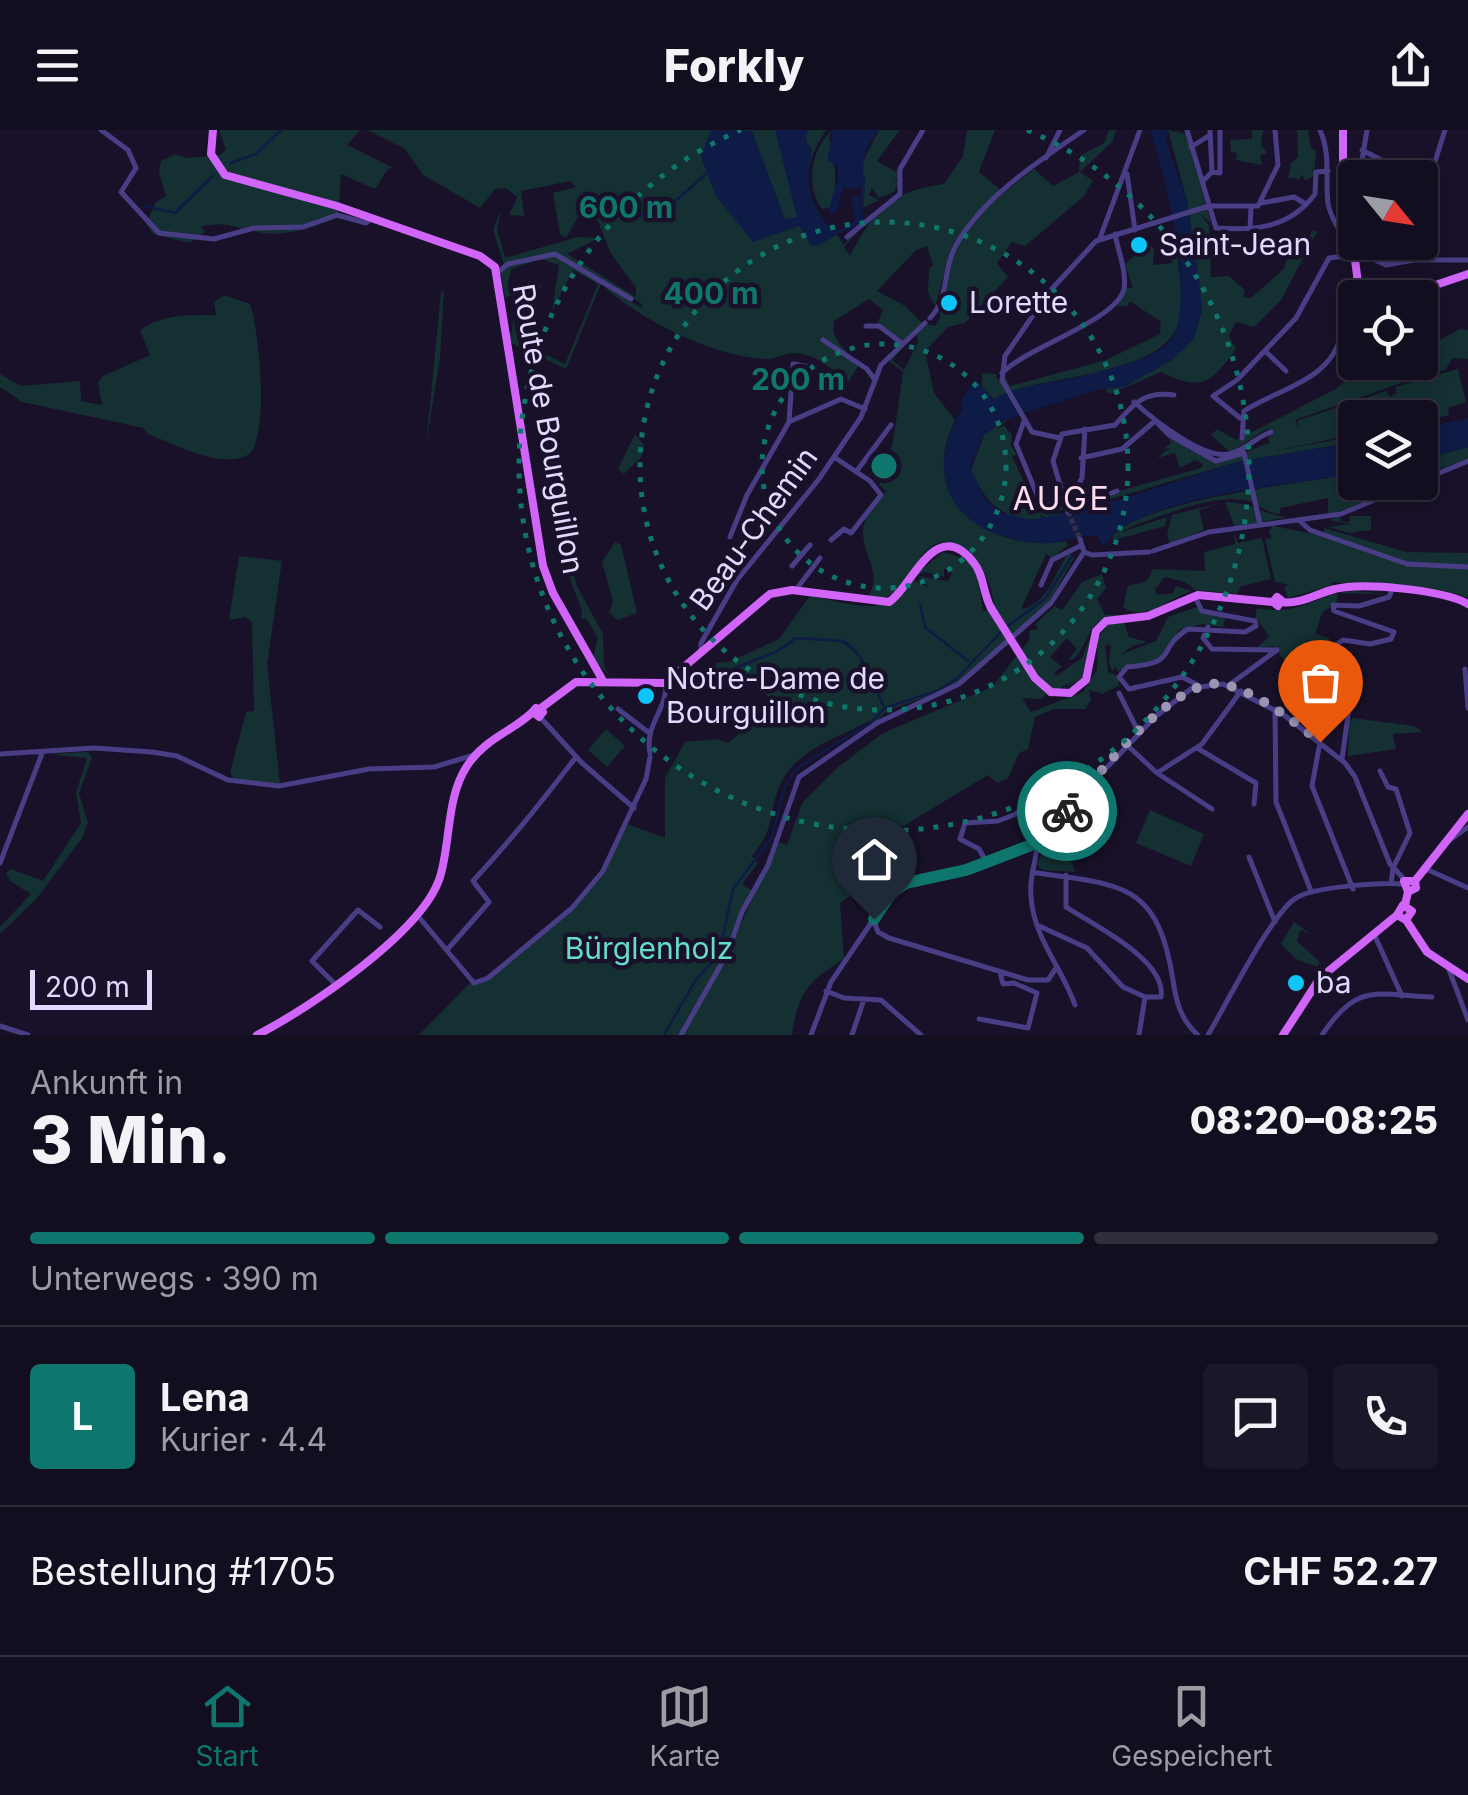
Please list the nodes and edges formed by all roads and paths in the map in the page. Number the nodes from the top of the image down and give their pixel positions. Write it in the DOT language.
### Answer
graph roads {
  1 [pos="101,130"];
  2 [pos="213,130"];
  3 [pos="923,130"];
  4 [pos="1060,130"];
  5 [pos="1084,130"];
  6 [pos="1140,130"];
  7 [pos="1186,130"];
  8 [pos="1222,130"];
  9 [pos="1275,130"];
  10 [pos="1320,130"];
  11 [pos="1343,130"];
  12 [pos="1367,130"];
  13 [pos="1445,130"];
  14 [pos="1211,132"];
  15 [pos="1192,147"];
  16 [pos="1362,150"];
  17 [pos="1046,158"];
  18 [pos="1347,160"];
  19 [pos="1361,160"];
  20 [pos="1381,160"];
  21 [pos="1435,160"];
  22 [pos="1126,169"];
  23 [pos="1328,171"];
  24 [pos="1216,172"];
  25 [pos="1204,180"];
  26 [pos="1261,203"];
  27 [pos="1304,204"];
  28 [pos="1207,207"];
  29 [pos="1251,208"];
  30 [pos="372,218"];
  31 [pos="1338,219"];
  32 [pos="1250,228"];
  33 [pos="1135,230"];
  34 [pos="1115,234"];
  35 [pos="847,237"];
  36 [pos="1100,238"];
  37 [pos="1338,257"];
  38 [pos="1370,260"];
  39 [pos="1468,260"];
  40 [pos="498,272"];
  41 [pos="1468,274"];
  42 [pos="1438,284"];
  43 [pos="631,299"];
  44 [pos="866,326"];
  45 [pos="823,340"];
  46 [pos="903,344"];
  47 [pos="1338,348"];
  48 [pos="1265,351"];
  49 [pos="805,366"];
  50 [pos="882,366"];
  51 [pos="867,369"];
  52 [pos="1286,372"];
  53 [pos="1002,376"];
  54 [pos="875,380"];
  55 [pos="1174,395"];
  56 [pos="1134,402"];
  57 [pos="866,408"];
  58 [pos="1240,418"];
  59 [pos="1023,419"];
  60 [pos="789,422"];
  61 [pos="1157,423"];
  62 [pos="891,426"];
  63 [pos="1084,429"];
  64 [pos="1271,432"];
  65 [pos="1060,438"];
  66 [pos="1242,438"];
  67 [pos="834,457"];
  68 [pos="1081,458"];
  69 [pos="1468,461"];
  70 [pos="856,472"];
  71 [pos="1438,474"];
  72 [pos="1117,490"];
  73 [pos="1378,500"];
  74 [pos="1067,507"];
  75 [pos="1260,524"];
  76 [pos="1303,524"];
  77 [pos="730,537"];
  78 [pos="831,540"];
  79 [pos="810,545"];
  80 [pos="1082,545"];
  81 [pos="820,558"];
  82 [pos="1468,568"];
  83 [pos="810,571"];
  84 [pos="1041,585"];
  85 [pos="1274,586"];
  86 [pos="794,590"];
  87 [pos="1392,590"];
  88 [pos="1199,598"];
  89 [pos="1277,600"];
  90 [pos="1468,604"];
  91 [pos="1208,627"];
  92 [pos="701,652"];
  93 [pos="1464,669"];
  94 [pos="602,679"];
  95 [pos="666,682"];
  96 [pos="1198,685"];
  97 [pos="1229,685"];
  98 [pos="606,692"];
  99 [pos="1242,692"];
  100 [pos="1119,694"];
  101 [pos="618,708"];
  102 [pos="1468,708"];
  103 [pos="1274,709"];
  104 [pos="538,713"];
  105 [pos="648,732"];
  106 [pos="1139,732"];
  107 [pos="1320,742"];
  108 [pos="1127,745"];
  109 [pos="1197,748"];
  110 [pos="43,752"];
  111 [pos="0,754"];
  112 [pos="474,755"];
  113 [pos="576,757"];
  114 [pos="1342,760"];
  115 [pos="1380,771"];
  116 [pos="1157,772"];
  117 [pos="1074,804"];
  118 [pos="1254,804"];
  119 [pos="634,808"];
  120 [pos="1212,809"];
  121 [pos="1468,814"];
  122 [pos="1468,827"];
  123 [pos="1447,842"];
  124 [pos="1036,844"];
  125 [pos="1248,857"];
  126 [pos="987,863"];
  127 [pos="0,864"];
  128 [pos="1392,868"];
  129 [pos="1426,869"];
  130 [pos="1032,872"];
  131 [pos="1066,876"];
  132 [pos="1390,884"];
  133 [pos="1408,884"];
  134 [pos="1468,888"];
  135 [pos="1353,889"];
  136 [pos="1311,891"];
  137 [pos="418,916"];
  138 [pos="1402,918"];
  139 [pos="874,919"];
  140 [pos="1275,922"];
  141 [pos="1037,924"];
  142 [pos="380,927"];
  143 [pos="1374,934"];
  144 [pos="446,950"];
  145 [pos="1448,967"];
  146 [pos="1056,968"];
  147 [pos="1000,972"];
  148 [pos="1468,979"];
  149 [pos="335,984"];
  150 [pos="826,992"];
  151 [pos="1402,996"];
  152 [pos="1144,997"];
  153 [pos="1432,997"];
  154 [pos="864,999"];
  155 [pos="1074,1005"];
  156 [pos="979,1018"];
  157 [pos="1468,1020"];
  158 [pos="0,1026"];
  159 [pos="28,1035"];
  160 [pos="257,1035"];
  161 [pos="680,1035"];
  162 [pos="811,1035"];
  163 [pos="852,1035"];
  164 [pos="921,1035"];
  165 [pos="1138,1035"];
  166 [pos="1198,1035"];
  167 [pos="1208,1035"];
  168 [pos="1282,1035"];
  169 [pos="1322,1035"];
  1 -- 30 [label="street"];
  2 -- 30 [label="main road, Route de Bourguillon"];
  3 -- 35 [label="street"];
  4 -- 17 [label="street"];
  5 -- 17 [label="street"];
  6 -- 22 [label="street"];
  7 -- 15 [label="street"];
  8 -- 14 [label="street"];
  8 -- 24 [label="street"];
  9 -- 26 [label="street"];
  10 -- 23 [label="street"];
  11 -- 18 [label="main road"];
  12 -- 16 [label="street"];
  13 -- 21 [label="street"];
  14 -- 15 [label="street"];
  14 -- 24 [label="street"];
  15 -- 25 [label="street"];
  16 -- 19 [label="street"];
  16 -- 20 [label="street"];
  17 -- 46 [label="street, Beau-Chemin"];
  22 -- 33 [label="street"];
  22 -- 36 [label="street"];
  23 -- 27 [label="street"];
  23 -- 31 [label="street"];
  24 -- 25 [label="street"];
  25 -- 28 [label="street"];
  26 -- 27 [label="street"];
  26 -- 29 [label="street"];
  27 -- 32 [label="street"];
  28 -- 29 [label="street"];
  28 -- 32 [label="street"];
  28 -- 33 [label="street"];
  29 -- 32 [label="street"];
  30 -- 40 [label="main road, Route de Bourguillon"];
  33 -- 34 [label="street"];
  34 -- 36 [label="street"];
  34 -- 53 [label="street"];
  36 -- 53 [label="street"];
  37 -- 48 [label="street"];
  38 -- 39 [label="street"];
  40 -- 43 [label="street"];
  40 -- 94 [label="main road, Route de Bourguillon"];
  41 -- 42 [label="main road"];
  44 -- 46 [label="street"];
  45 -- 51 [label="street"];
  46 -- 50 [label="street, Beau-Chemin"];
  47 -- 58 [label="street"];
  48 -- 52 [label="street"];
  48 -- 58 [label="street"];
  49 -- 60 [label="street"];
  50 -- 51 [label="street"];
  50 -- 54 [label="street, Beau-Chemin"];
  51 -- 54 [label="street"];
  53 -- 59 [label="street"];
  54 -- 57 [label="street, Beau-Chemin"];
  55 -- 56 [label="street"];
  56 -- 61 [label="street"];
  56 -- 63 [label="street"];
  57 -- 60 [label="street"];
  57 -- 67 [label="street, Beau-Chemin"];
  58 -- 66 [label="street"];
  59 -- 65 [label="street"];
  59 -- 74 [label="street"];
  60 -- 77 [label="street"];
  61 -- 64 [label="street"];
  61 -- 68 [label="street"];
  61 -- 75 [label="street"];
  62 -- 70 [label="street"];
  63 -- 65 [label="street"];
  63 -- 68 [label="street"];
  65 -- 74 [label="street"];
  67 -- 70 [label="street"];
  67 -- 92 [label="street, Beau-Chemin"];
  68 -- 74 [label="street"];
  69 -- 71 [label="street"];
  70 -- 78 [label="street"];
  72 -- 74 [label="street"];
  73 -- 76 [label="street"];
  75 -- 76 [label="street"];
  75 -- 80 [label="street"];
  76 -- 82 [label="street"];
  79 -- 83 [label="street"];
  80 -- 84 [label="street"];
  80 -- 161 [label="street"];
  81 -- 83 [label="street"];
  83 -- 86 [label="street"];
  85 -- 89 [label="street"];
  86 -- 88 [label="main road, bridge"];
  86 -- 92 [label="main road"];
  87 -- 89 [label="main road"];
  87 -- 90 [label="main road"];
  87 -- 114 [label="street"];
  88 -- 89 [label="main road"];
  88 -- 91 [label="street"];
  91 -- 96 [label="street"];
  91 -- 97 [label="street"];
  92 -- 95 [label="main road"];
  93 -- 102 [label="street"];
  94 -- 95 [label="main road"];
  94 -- 98 [label="street"];
  94 -- 104 [label="main road"];
  95 -- 105 [label="street"];
  96 -- 97 [label="street"];
  96 -- 106 [label="street"];
  97 -- 99 [label="street"];
  99 -- 103 [label="street"];
  99 -- 109 [label="street"];
  100 -- 106 [label="street"];
  101 -- 105 [label="street"];
  103 -- 107 [label="street"];
  103 -- 136 [label="street"];
  104 -- 112 [label="main road"];
  104 -- 113 [label="street"];
  105 -- 119 [label="street"];
  106 -- 108 [label="street"];
  107 -- 114 [label="street"];
  107 -- 135 [label="street"];
  108 -- 116 [label="street"];
  108 -- 117 [label="street"];
  109 -- 116 [label="street"];
  109 -- 118 [label="street"];
  110 -- 111 [label="street"];
  110 -- 112 [label="street"];
  110 -- 127 [label="street"];
  112 -- 137 [label="main road"];
  113 -- 119 [label="street"];
  113 -- 144 [label="street"];
  114 -- 128 [label="street"];
  115 -- 128 [label="street"];
  116 -- 120 [label="street"];
  117 -- 124 [label="street"];
  117 -- 126 [label="street"];
  119 -- 144 [label="street"];
  121 -- 123 [label="main road"];
  122 -- 123 [label="street"];
  123 -- 129 [label="main road"];
  124 -- 126 [label="street"];
  124 -- 130 [label="street"];
  125 -- 140 [label="street"];
  126 -- 139 [label="street"];
  128 -- 132 [label="street"];
  128 -- 133 [label="street"];
  129 -- 133 [label="main road"];
  129 -- 134 [label="street"];
  130 -- 131 [label="street"];
  130 -- 141 [label="street"];
  131 -- 152 [label="street"];
  131 -- 166 [label="street"];
  132 -- 133 [label="street"];
  132 -- 135 [label="street"];
  133 -- 138 [label="main road"];
  135 -- 136 [label="street"];
  136 -- 140 [label="street"];
  137 -- 144 [label="street"];
  137 -- 149 [label="main road"];
  138 -- 143 [label="main road"];
  138 -- 145 [label="main road"];
  139 -- 147 [label="street"];
  139 -- 150 [label="street"];
  140 -- 167 [label="street"];
  141 -- 146 [label="street"];
  141 -- 152 [label="street"];
  142 -- 149 [label="street"];
  143 -- 151 [label="street"];
  143 -- 168 [label="main road"];
  145 -- 148 [label="main road"];
  145 -- 157 [label="street"];
  146 -- 147 [label="street"];
  146 -- 155 [label="street"];
  147 -- 156 [label="street"];
  149 -- 160 [label="main road"];
  150 -- 154 [label="street"];
  150 -- 162 [label="street"];
  151 -- 153 [label="street"];
  151 -- 169 [label="street"];
  152 -- 165 [label="street"];
  154 -- 163 [label="street"];
  154 -- 164 [label="street"];
  158 -- 159 [label="street"];
}
